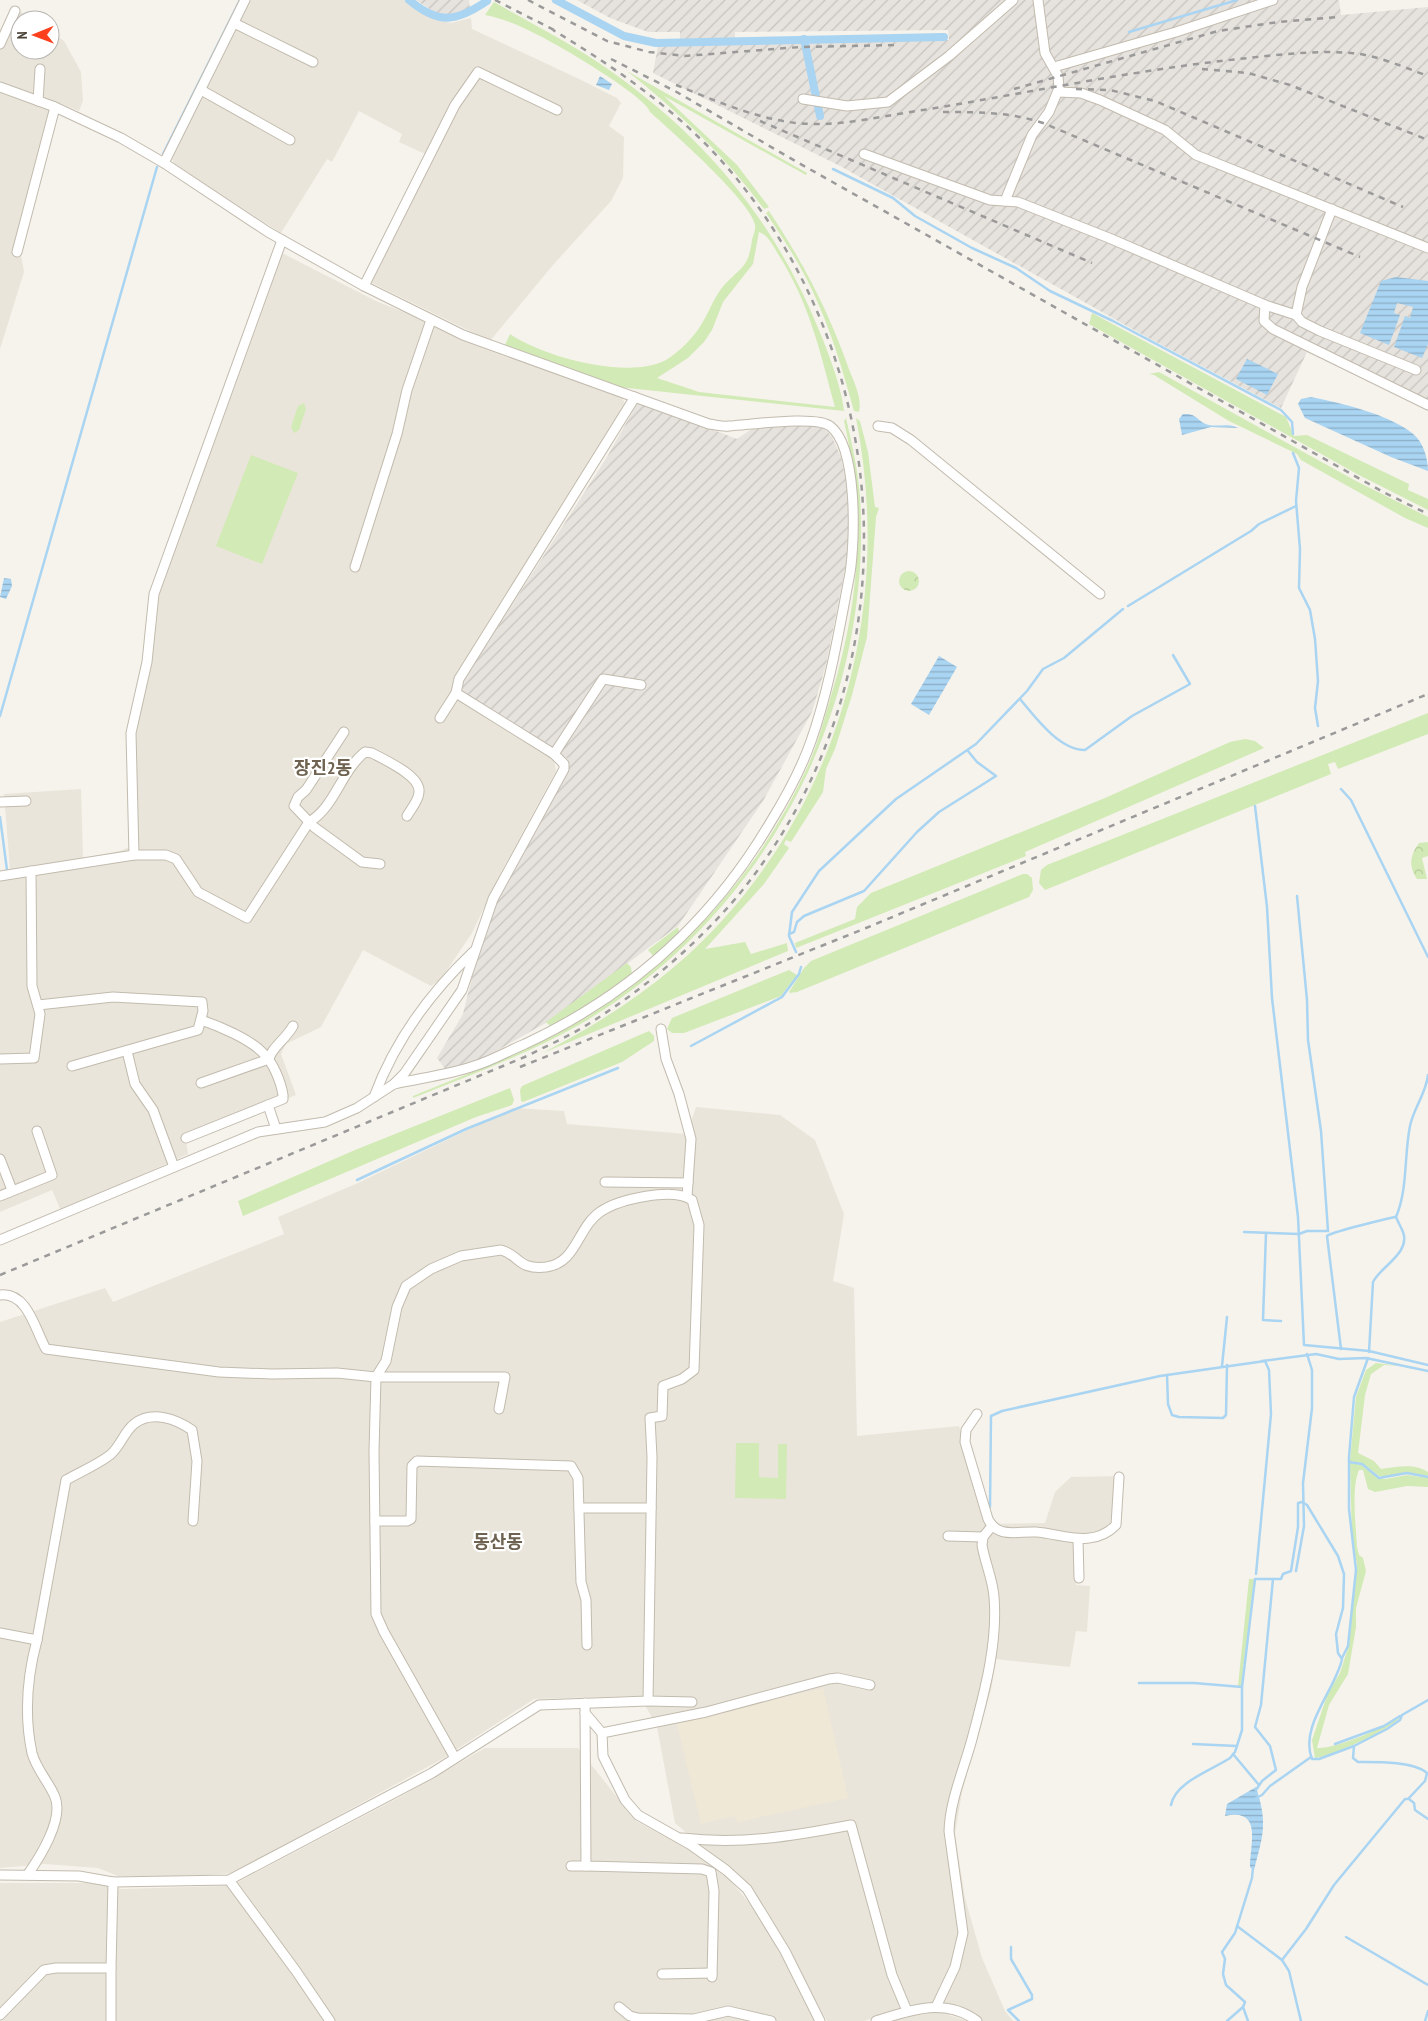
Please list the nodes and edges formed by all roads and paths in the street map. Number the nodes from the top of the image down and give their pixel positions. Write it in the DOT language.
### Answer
graph roads {
  1 [pos="245,0"];
  2 [pos="1013,0"];
  3 [pos="1038,0"];
  4 [pos="1273,0"];
  5 [pos="10,23"];
  6 [pos="234,24"];
  7 [pos="0,44"];
  8 [pos="314,62"];
  9 [pos="1054,67"];
  10 [pos="40,69"];
  11 [pos="0,87"];
  12 [pos="201,90"];
  13 [pos="1058,92"];
  14 [pos="803,99"];
  15 [pos="38,101"];
  16 [pos="55,107"];
  17 [pos="557,110"];
  18 [pos="290,140"];
  19 [pos="864,154"];
  20 [pos="164,163"];
  21 [pos="1006,201"];
  22 [pos="1332,209"];
  23 [pos="282,240"];
  24 [pos="1428,248"];
  25 [pos="17,252"];
  26 [pos="364,286"];
  27 [pos="1265,305"];
  28 [pos="1296,315"];
  29 [pos="432,320"];
  30 [pos="1416,370"];
  31 [pos="635,397"];
  32 [pos="1428,405"];
  33 [pos="878,426"];
  34 [pos="355,567"];
  35 [pos="1100,594"];
  36 [pos="641,685"];
  37 [pos="456,692"];
  38 [pos="440,718"];
  39 [pos="344,732"];
  40 [pos="554,754"];
  41 [pos="26,801"];
  42 [pos="0,802"];
  43 [pos="407,816"];
  44 [pos="309,822"];
  45 [pos="134,855"];
  46 [pos="380,864"];
  47 [pos="31,871"];
  48 [pos="0,876"];
  49 [pos="474,951"];
  50 [pos="38,1006"];
  51 [pos="201,1020"];
  52 [pos="293,1026"];
  53 [pos="661,1029"];
  54 [pos="127,1051"];
  55 [pos="0,1059"];
  56 [pos="269,1059"];
  57 [pos="72,1066"];
  58 [pos="201,1083"];
  59 [pos="394,1084"];
  60 [pos="374,1097"];
  61 [pos="268,1105"];
  62 [pos="276,1129"];
  63 [pos="37,1131"];
  64 [pos="186,1138"];
  65 [pos="0,1159"];
  66 [pos="174,1167"];
  67 [pos="605,1182"];
  68 [pos="688,1182"];
  69 [pos="12,1190"];
  70 [pos="0,1196"];
  71 [pos="687,1197"];
  72 [pos="0,1240"];
  73 [pos="0,1295"];
  74 [pos="376,1377"];
  75 [pos="499,1408"];
  76 [pos="977,1414"];
  77 [pos="1119,1477"];
  78 [pos="579,1508"];
  79 [pos="651,1508"];
  80 [pos="193,1521"];
  81 [pos="375,1521"];
  82 [pos="992,1526"];
  83 [pos="948,1536"];
  84 [pos="983,1537"];
  85 [pos="1078,1539"];
  86 [pos="1080,1578"];
  87 [pos="0,1633"];
  88 [pos="37,1640"];
  89 [pos="587,1645"];
  90 [pos="870,1685"];
  91 [pos="648,1701"];
  92 [pos="692,1702"];
  93 [pos="585,1703"];
  94 [pos="585,1713"];
  95 [pos="602,1733"];
  96 [pos="455,1758"];
  97 [pos="678,1838"];
  98 [pos="571,1866"];
  99 [pos="586,1866"];
  100 [pos="28,1874"];
  101 [pos="0,1875"];
  102 [pos="229,1880"];
  103 [pos="113,1882"];
  104 [pos="110,1968"];
  105 [pos="662,1974"];
  106 [pos="619,2007"];
  107 [pos="936,2007"];
  108 [pos="907,2011"];
  109 [pos="0,2015"];
  110 [pos="111,2021"];
  111 [pos="330,2021"];
  112 [pos="771,2021"];
  113 [pos="820,2021"];
  114 [pos="876,2021"];
  115 [pos="977,2021"];
  1 -- 6 [label="street"];
  2 -- 14 [label="street"];
  3 -- 9 [label="street"];
  4 -- 9 [label="street"];
  5 -- 7 [label="street"];
  6 -- 8 [label="street"];
  6 -- 12 [label="street"];
  9 -- 13 [label="street"];
  10 -- 15 [label="street"];
  11 -- 15 [label="street"];
  12 -- 18 [label="street"];
  12 -- 20 [label="street"];
  13 -- 21 [label="street"];
  13 -- 22 [label="street"];
  15 -- 16 [label="street"];
  16 -- 20 [label="street"];
  16 -- 25 [label="street"];
  17 -- 26 [label="street"];
  19 -- 21 [label="street"];
  20 -- 23 [label="street"];
  21 -- 27 [label="street"];
  22 -- 24 [label="street"];
  22 -- 28 [label="street"];
  23 -- 26 [label="street"];
  23 -- 45 [label="street"];
  26 -- 29 [label="street"];
  27 -- 28 [label="street"];
  27 -- 32 [label="street"];
  28 -- 30 [label="street"];
  29 -- 31 [label="street"];
  29 -- 34 [label="street"];
  31 -- 37 [label="street"];
  31 -- 59 [label="street"];
  33 -- 35 [label="street"];
  36 -- 40 [label="street"];
  37 -- 38 [label="street"];
  37 -- 40 [label="street"];
  39 -- 44 [label="street"];
  40 -- 49 [label="street"];
  41 -- 42 [label="street"];
  43 -- 44 [label="street"];
  44 -- 45 [label="street"];
  44 -- 46 [label="street"];
  45 -- 47 [label="street"];
  47 -- 48 [label="street"];
  47 -- 50 [label="street"];
  49 -- 59 [label="street"];
  49 -- 60 [label="street"];
  50 -- 51 [label="street"];
  50 -- 55 [label="street"];
  51 -- 54 [label="street"];
  51 -- 56 [label="street"];
  52 -- 56 [label="street"];
  53 -- 68 [label="street"];
  54 -- 57 [label="street"];
  54 -- 66 [label="street"];
  56 -- 58 [label="street"];
  56 -- 61 [label="street"];
  59 -- 60 [label="street"];
  60 -- 62 [label="street"];
  61 -- 62 [label="street"];
  61 -- 64 [label="street"];
  62 -- 66 [label="street"];
  63 -- 69 [label="street"];
  65 -- 69 [label="street"];
  66 -- 72 [label="street"];
  67 -- 68 [label="street"];
  68 -- 71 [label="street"];
  69 -- 70 [label="street"];
  71 -- 74 [label="street"];
  71 -- 79 [label="street"];
  73 -- 74 [label="street"];
  74 -- 75 [label="street"];
  74 -- 81 [label="street"];
  76 -- 82 [label="street"];
  77 -- 85 [label="street"];
  78 -- 79 [label="street"];
  78 -- 81 [label="street"];
  78 -- 89 [label="street"];
  79 -- 91 [label="street"];
  80 -- 88 [label="street"];
  81 -- 96 [label="street"];
  82 -- 84 [label="street"];
  82 -- 85 [label="street"];
  83 -- 84 [label="street"];
  84 -- 107 [label="street"];
  85 -- 86 [label="street"];
  87 -- 88 [label="street"];
  88 -- 100 [label="street"];
  90 -- 95 [label="street"];
  91 -- 92 [label="street"];
  91 -- 93 [label="street"];
  93 -- 94 [label="street"];
  93 -- 96 [label="street"];
  94 -- 95 [label="street"];
  94 -- 99 [label="street"];
  95 -- 97 [label="street"];
  96 -- 102 [label="street"];
  97 -- 108 [label="street"];
  97 -- 113 [label="street"];
  98 -- 99 [label="street"];
  99 -- 105 [label="street"];
  100 -- 101 [label="street"];
  100 -- 103 [label="street"];
  102 -- 103 [label="street"];
  102 -- 111 [label="street"];
  103 -- 104 [label="street"];
  104 -- 109 [label="street"];
  104 -- 110 [label="street"];
  106 -- 112 [label="street"];
  107 -- 108 [label="street"];
  107 -- 115 [label="street"];
  108 -- 114 [label="street"];
}
